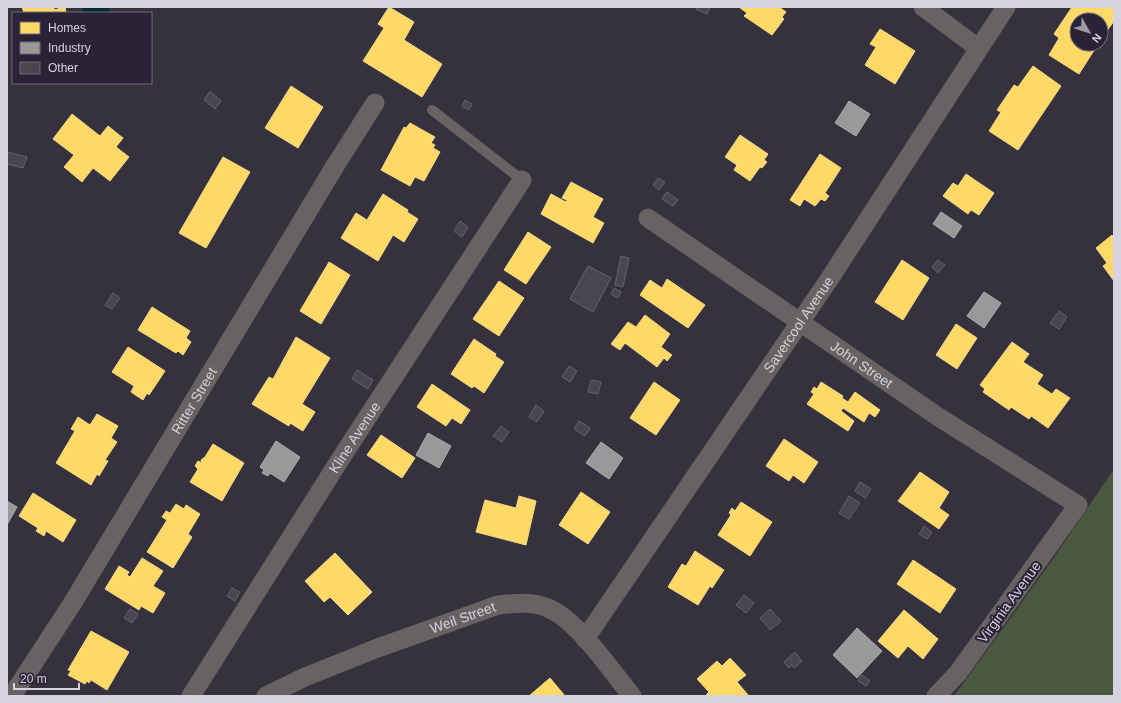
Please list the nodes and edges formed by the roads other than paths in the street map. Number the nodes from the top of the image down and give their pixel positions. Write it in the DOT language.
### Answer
graph roads {
  1 [pos="923,7"];
  2 [pos="1006,7"];
  3 [pos="978,48"];
  4 [pos="374,103"];
  5 [pos="432,110"];
  6 [pos="522,180"];
  7 [pos="648,218"];
  8 [pos="801,322"];
  9 [pos="1078,505"];
  10 [pos="585,638"];
  11 [pos="12,696"];
  12 [pos="191,696"];
  13 [pos="266,696"];
  14 [pos="632,696"];
  15 [pos="936,696"];
  1 -- 3 [label="street"];
  2 -- 3 [label="street, Savercool Avenue"];
  3 -- 8 [label="street, Savercool Avenue"];
  4 -- 11 [label="street, Ritter Street"];
  5 -- 6 [label="lane"];
  6 -- 12 [label="street, Kline Avenue"];
  7 -- 8 [label="street, John Street"];
  8 -- 9 [label="street, John Street"];
  8 -- 10 [label="street, Savercool Avenue"];
  9 -- 15 [label="street, Virginia Avenue"];
  10 -- 13 [label="street, Weil Street"];
  10 -- 14 [label="street, Weil Street"];
}
